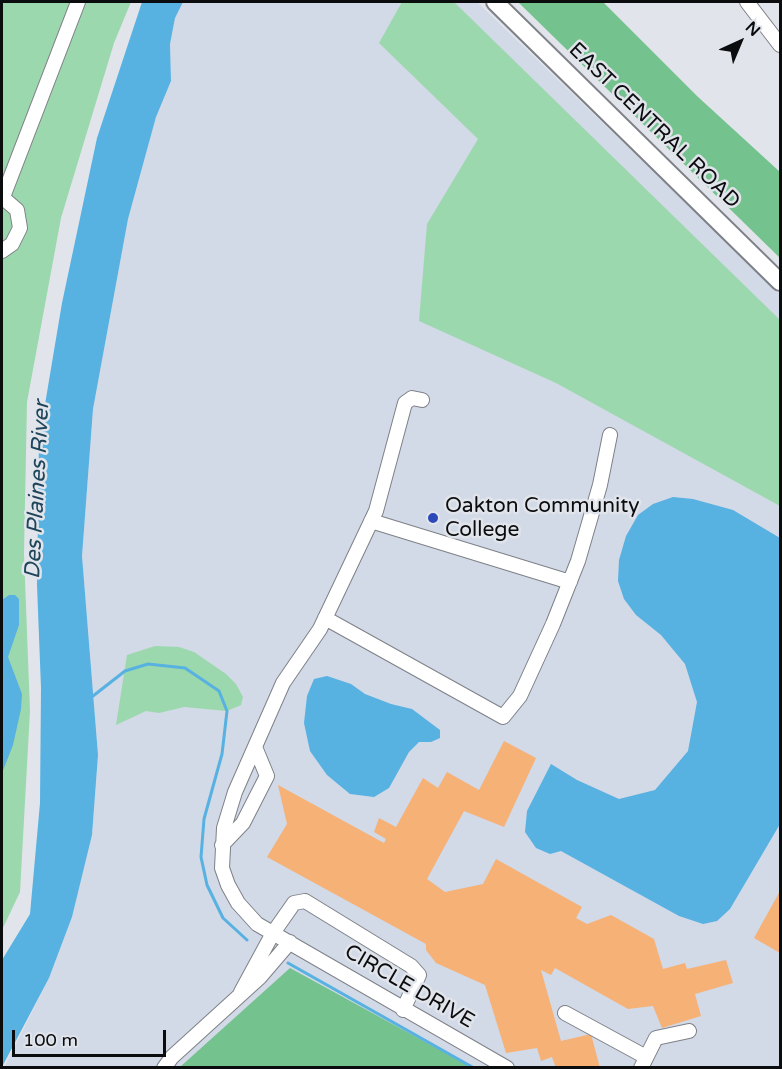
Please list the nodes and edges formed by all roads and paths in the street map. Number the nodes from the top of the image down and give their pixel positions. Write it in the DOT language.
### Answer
graph roads {
  1 [pos="78,2"];
  2 [pos="495,2"];
  3 [pos="747,2"];
  4 [pos="780,45"];
  5 [pos="2,197"];
  6 [pos="2,250"];
  7 [pos="780,282"];
  8 [pos="422,400"];
  9 [pos="610,435"];
  10 [pos="371,521"];
  11 [pos="570,582"];
  12 [pos="325,618"];
  13 [pos="255,747"];
  14 [pos="222,845"];
  15 [pos="273,933"];
  16 [pos="290,942"];
  17 [pos="241,992"];
  18 [pos="403,1010"];
  19 [pos="565,1013"];
  20 [pos="689,1031"];
  21 [pos="644,1062"];
  22 [pos="164,1068"];
  23 [pos="507,1068"];
  1 -- 5 [label="street"];
  2 -- 7 [label="main road, EAST CENTRAL ROAD"];
  3 -- 4 [label="street"];
  5 -- 6 [label="street"];
  8 -- 10 [label="street, CIRCLE DRIVE"];
  9 -- 11 [label="street"];
  10 -- 11 [label="street"];
  10 -- 12 [label="street, CIRCLE DRIVE"];
  11 -- 12 [label="street"];
  12 -- 13 [label="street, CIRCLE DRIVE"];
  13 -- 14 [label="street, CIRCLE DRIVE"];
  13 -- 14 [label="street"];
  14 -- 15 [label="street, CIRCLE DRIVE"];
  15 -- 16 [label="street, CIRCLE DRIVE"];
  15 -- 17 [label="street"];
  15 -- 18 [label="street"];
  16 -- 17 [label="street"];
  16 -- 18 [label="street, CIRCLE DRIVE"];
  17 -- 22 [label="street"];
  18 -- 23 [label="street, CIRCLE DRIVE"];
  19 -- 21 [label="street"];
  20 -- 21 [label="street"];
}
